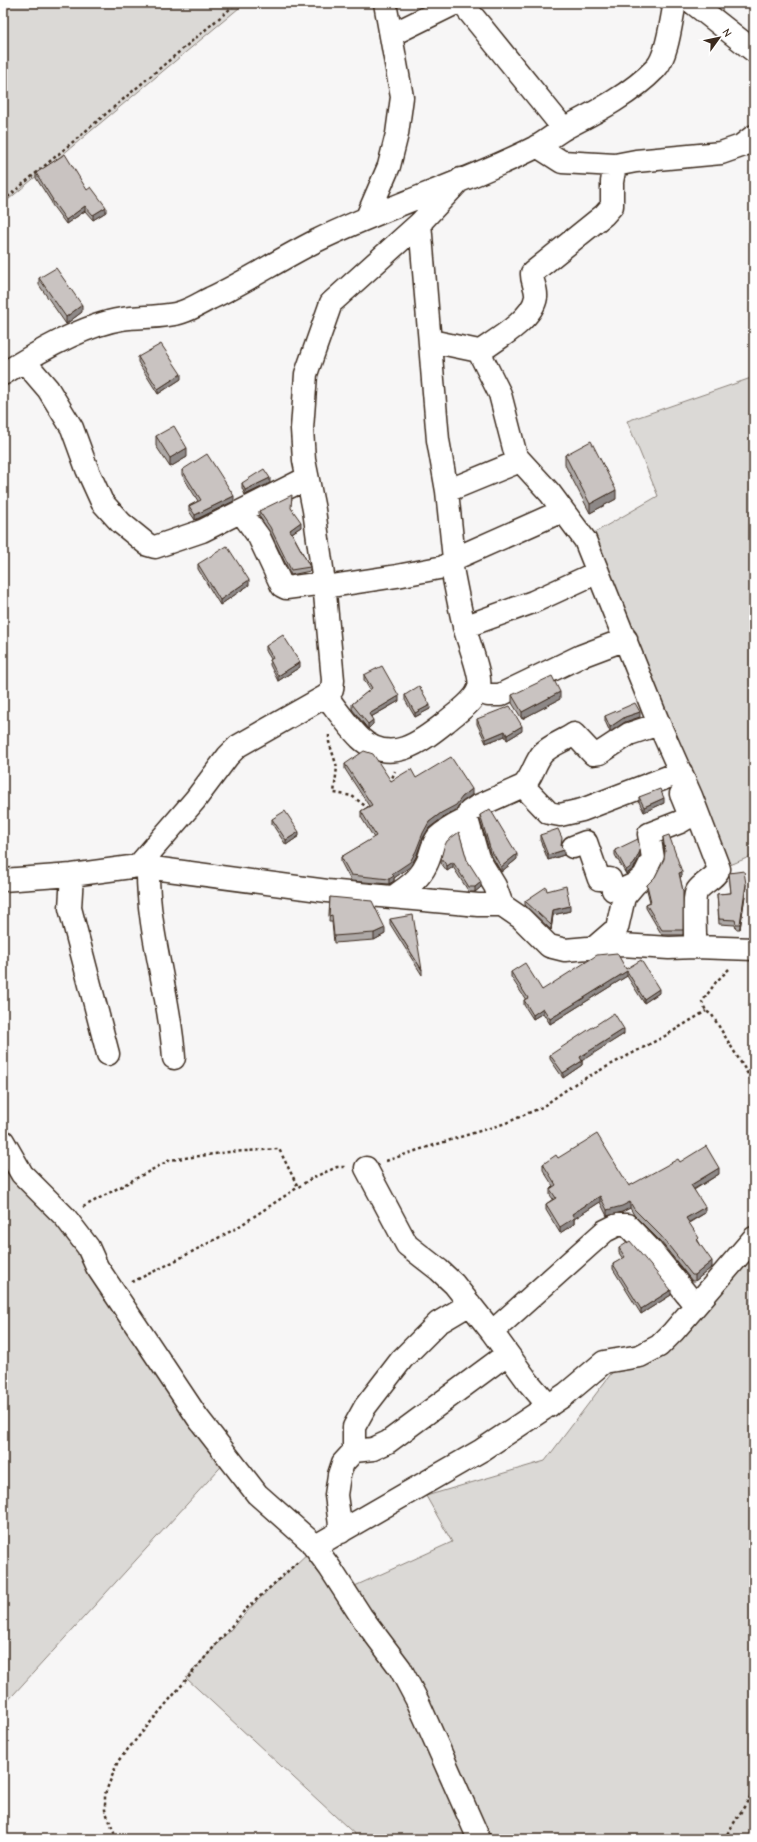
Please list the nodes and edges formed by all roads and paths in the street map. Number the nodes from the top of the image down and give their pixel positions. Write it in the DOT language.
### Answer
graph roads {
  1 [pos="237,3"];
  2 [pos="385,3"];
  3 [pos="456,3"];
  4 [pos="462,3"];
  5 [pos="675,3"];
  6 [pos="694,3"];
  7 [pos="391,35"];
  8 [pos="754,51"];
  9 [pos="564,128"];
  10 [pos="754,136"];
  11 [pos="538,146"];
  12 [pos="615,165"];
  13 [pos="461,179"];
  14 [pos="3,201"];
  15 [pos="367,217"];
  16 [pos="420,223"];
  17 [pos="431,341"];
  18 [pos="479,352"];
  19 [pos="24,361"];
  20 [pos="3,374"];
  21 [pos="520,461"];
  22 [pos="307,478"];
  23 [pos="447,492"];
  24 [pos="562,511"];
  25 [pos="241,512"];
  26 [pos="452,561"];
  27 [pos="598,572"];
  28 [pos="325,585"];
  29 [pos="464,626"];
  30 [pos="626,639"];
  31 [pos="478,691"];
  32 [pos="329,700"];
  33 [pos="659,724"];
  34 [pos="404,749"];
  35 [pos="680,772"];
  36 [pos="389,786"];
  37 [pos="522,786"];
  38 [pos="374,803"];
  39 [pos="467,819"];
  40 [pos="572,847"];
  41 [pos="754,854"];
  42 [pos="143,867"];
  43 [pos="754,868"];
  44 [pos="72,875"];
  45 [pos="3,880"];
  46 [pos="635,884"];
  47 [pos="393,897"];
  48 [pos="502,905"];
  49 [pos="754,908"];
  50 [pos="595,947"];
  51 [pos="695,947"];
  52 [pos="752,949"];
  53 [pos="706,1011"];
  54 [pos="108,1054"];
  55 [pos="174,1058"];
  56 [pos="754,1084"];
  57 [pos="3,1141"];
  58 [pos="366,1168"];
  59 [pos="298,1187"];
  60 [pos="65,1217"];
  61 [pos="754,1238"];
  62 [pos="114,1290"];
  63 [pos="470,1304"];
  64 [pos="695,1305"];
  65 [pos="492,1332"];
  66 [pos="507,1354"];
  67 [pos="550,1406"];
  68 [pos="354,1451"];
  69 [pos="341,1532"];
  70 [pos="314,1547"];
  71 [pos="754,1791"];
  72 [pos="118,1839"];
  73 [pos="479,1839"];
  74 [pos="724,1839"];
  1 -- 14 [label="path"];
  2 -- 7 [label="street"];
  3 -- 7 [label="street"];
  4 -- 9 [label="street"];
  5 -- 9 [label="street"];
  6 -- 8 [label="street"];
  7 -- 15 [label="street"];
  9 -- 11 [label="street"];
  10 -- 12 [label="street"];
  11 -- 12 [label="street"];
  11 -- 13 [label="street"];
  12 -- 18 [label="street"];
  13 -- 15 [label="street"];
  13 -- 16 [label="street"];
  15 -- 19 [label="street"];
  16 -- 17 [label="street"];
  16 -- 22 [label="street"];
  17 -- 18 [label="street"];
  17 -- 23 [label="street"];
  18 -- 21 [label="street"];
  19 -- 20 [label="street"];
  19 -- 25 [label="street"];
  21 -- 23 [label="street"];
  21 -- 24 [label="street"];
  22 -- 25 [label="street"];
  22 -- 28 [label="street"];
  23 -- 26 [label="street"];
  24 -- 26 [label="street"];
  24 -- 27 [label="street"];
  25 -- 28 [label="street"];
  26 -- 28 [label="street"];
  26 -- 29 [label="street"];
  27 -- 29 [label="street"];
  27 -- 30 [label="street"];
  28 -- 32 [label="street"];
  29 -- 31 [label="street"];
  30 -- 31 [label="street"];
  30 -- 33 [label="street"];
  31 -- 34 [label="street"];
  32 -- 34 [label="street"];
  32 -- 38 [label="path"];
  32 -- 42 [label="street"];
  33 -- 35 [label="street"];
  33 -- 37 [label="street"];
  34 -- 36 [label="path"];
  35 -- 37 [label="street"];
  35 -- 46 [label="street"];
  35 -- 51 [label="street"];
  37 -- 39 [label="street"];
  39 -- 47 [label="street"];
  39 -- 48 [label="street"];
  40 -- 46 [label="street"];
  41 -- 43 [label="path"];
  42 -- 44 [label="street"];
  42 -- 47 [label="street"];
  42 -- 55 [label="street"];
  44 -- 45 [label="street"];
  44 -- 54 [label="street"];
  46 -- 50 [label="street"];
  47 -- 48 [label="street"];
  48 -- 50 [label="street"];
  49 -- 52 [label="path"];
  50 -- 51 [label="street"];
  51 -- 52 [label="street"];
  52 -- 53 [label="path"];
  53 -- 56 [label="path"];
  53 -- 58 [label="path"];
  57 -- 60 [label="street"];
  58 -- 59 [label="path"];
  58 -- 63 [label="street"];
  59 -- 60 [label="path"];
  59 -- 62 [label="path"];
  60 -- 62 [label="street"];
  61 -- 64 [label="street"];
  62 -- 70 [label="street"];
  63 -- 65 [label="street"];
  63 -- 68 [label="street"];
  64 -- 65 [label="street"];
  64 -- 67 [label="street"];
  65 -- 66 [label="street"];
  66 -- 67 [label="street"];
  66 -- 68 [label="street"];
  67 -- 69 [label="street"];
  68 -- 69 [label="street"];
  69 -- 70 [label="street"];
  70 -- 72 [label="path"];
  70 -- 73 [label="street"];
  71 -- 74 [label="path"];
}
